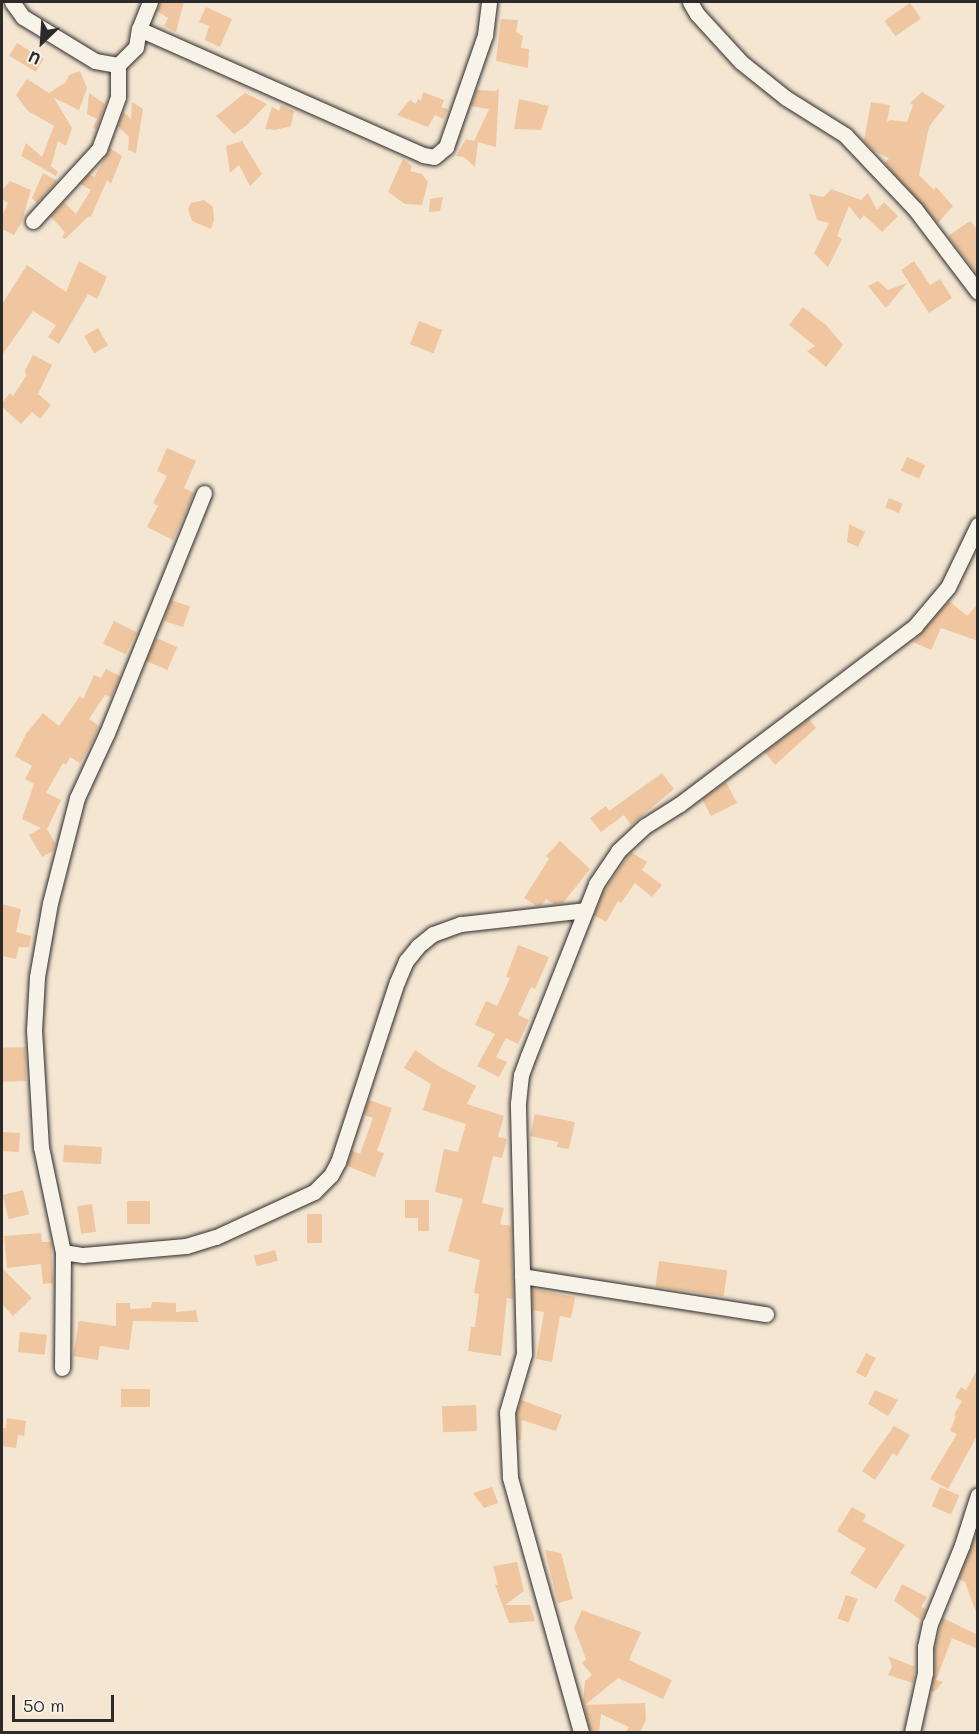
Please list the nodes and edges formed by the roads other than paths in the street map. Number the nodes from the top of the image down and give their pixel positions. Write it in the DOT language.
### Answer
graph roads {
  1 [pos="12,2"];
  2 [pos="150,2"];
  3 [pos="489,2"];
  4 [pos="690,2"];
  5 [pos="139,29"];
  6 [pos="118,65"];
  7 [pos="33,221"];
  8 [pos="978,292"];
  9 [pos="204,493"];
  10 [pos="978,525"];
  11 [pos="585,910"];
  12 [pos="63,1252"];
  13 [pos="522,1276"];
  14 [pos="766,1314"];
  15 [pos="62,1368"];
  16 [pos="978,1495"];
  17 [pos="581,1732"];
  18 [pos="912,1732"];
  1 -- 6 [label="street"];
  2 -- 5 [label="street"];
  3 -- 5 [label="street"];
  4 -- 8 [label="street"];
  5 -- 6 [label="street"];
  6 -- 7 [label="street"];
  9 -- 12 [label="street"];
  10 -- 11 [label="street"];
  11 -- 12 [label="street"];
  11 -- 13 [label="street"];
  12 -- 15 [label="street"];
  13 -- 14 [label="street"];
  13 -- 17 [label="street"];
  16 -- 18 [label="street"];
}
